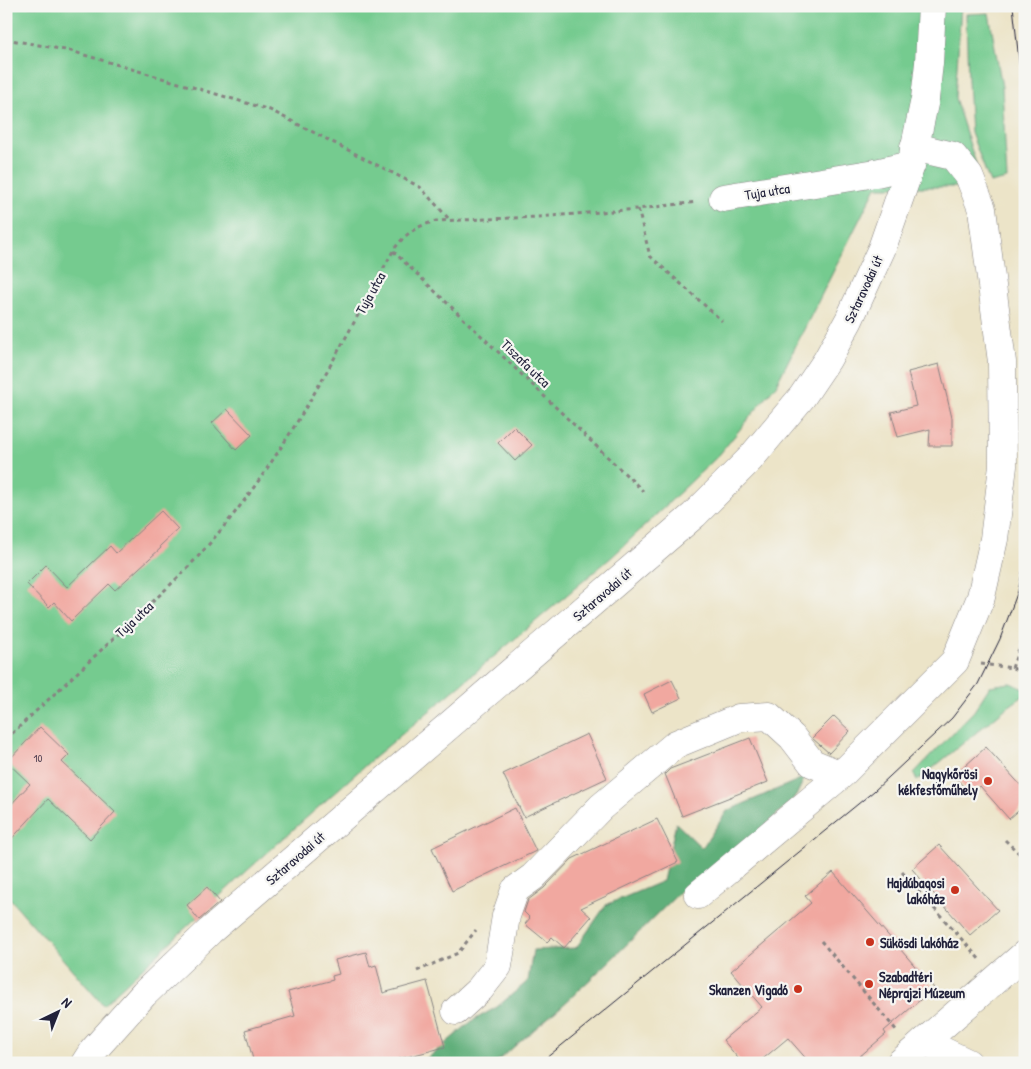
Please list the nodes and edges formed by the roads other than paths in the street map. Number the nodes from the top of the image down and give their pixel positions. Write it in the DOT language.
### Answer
graph roads {
  1 [pos="932,6"];
  2 [pos="912,156"];
  3 [pos="723,198"];
  4 [pos="841,775"];
  5 [pos="698,895"];
  6 [pos="1025,954"];
  7 [pos="456,1011"];
  8 [pos="913,1052"];
  9 [pos="85,1063"];
  10 [pos="968,1063"];
  1 -- 2 [label="street, Sztaravodai út"];
  2 -- 3 [label="street, Tuja utca"];
  2 -- 4 [label="street"];
  2 -- 9 [label="street, Sztaravodai út"];
  4 -- 5 [label="street"];
  4 -- 7 [label="street"];
  6 -- 8 [label="street"];
  8 -- 10 [label="street"];
}
